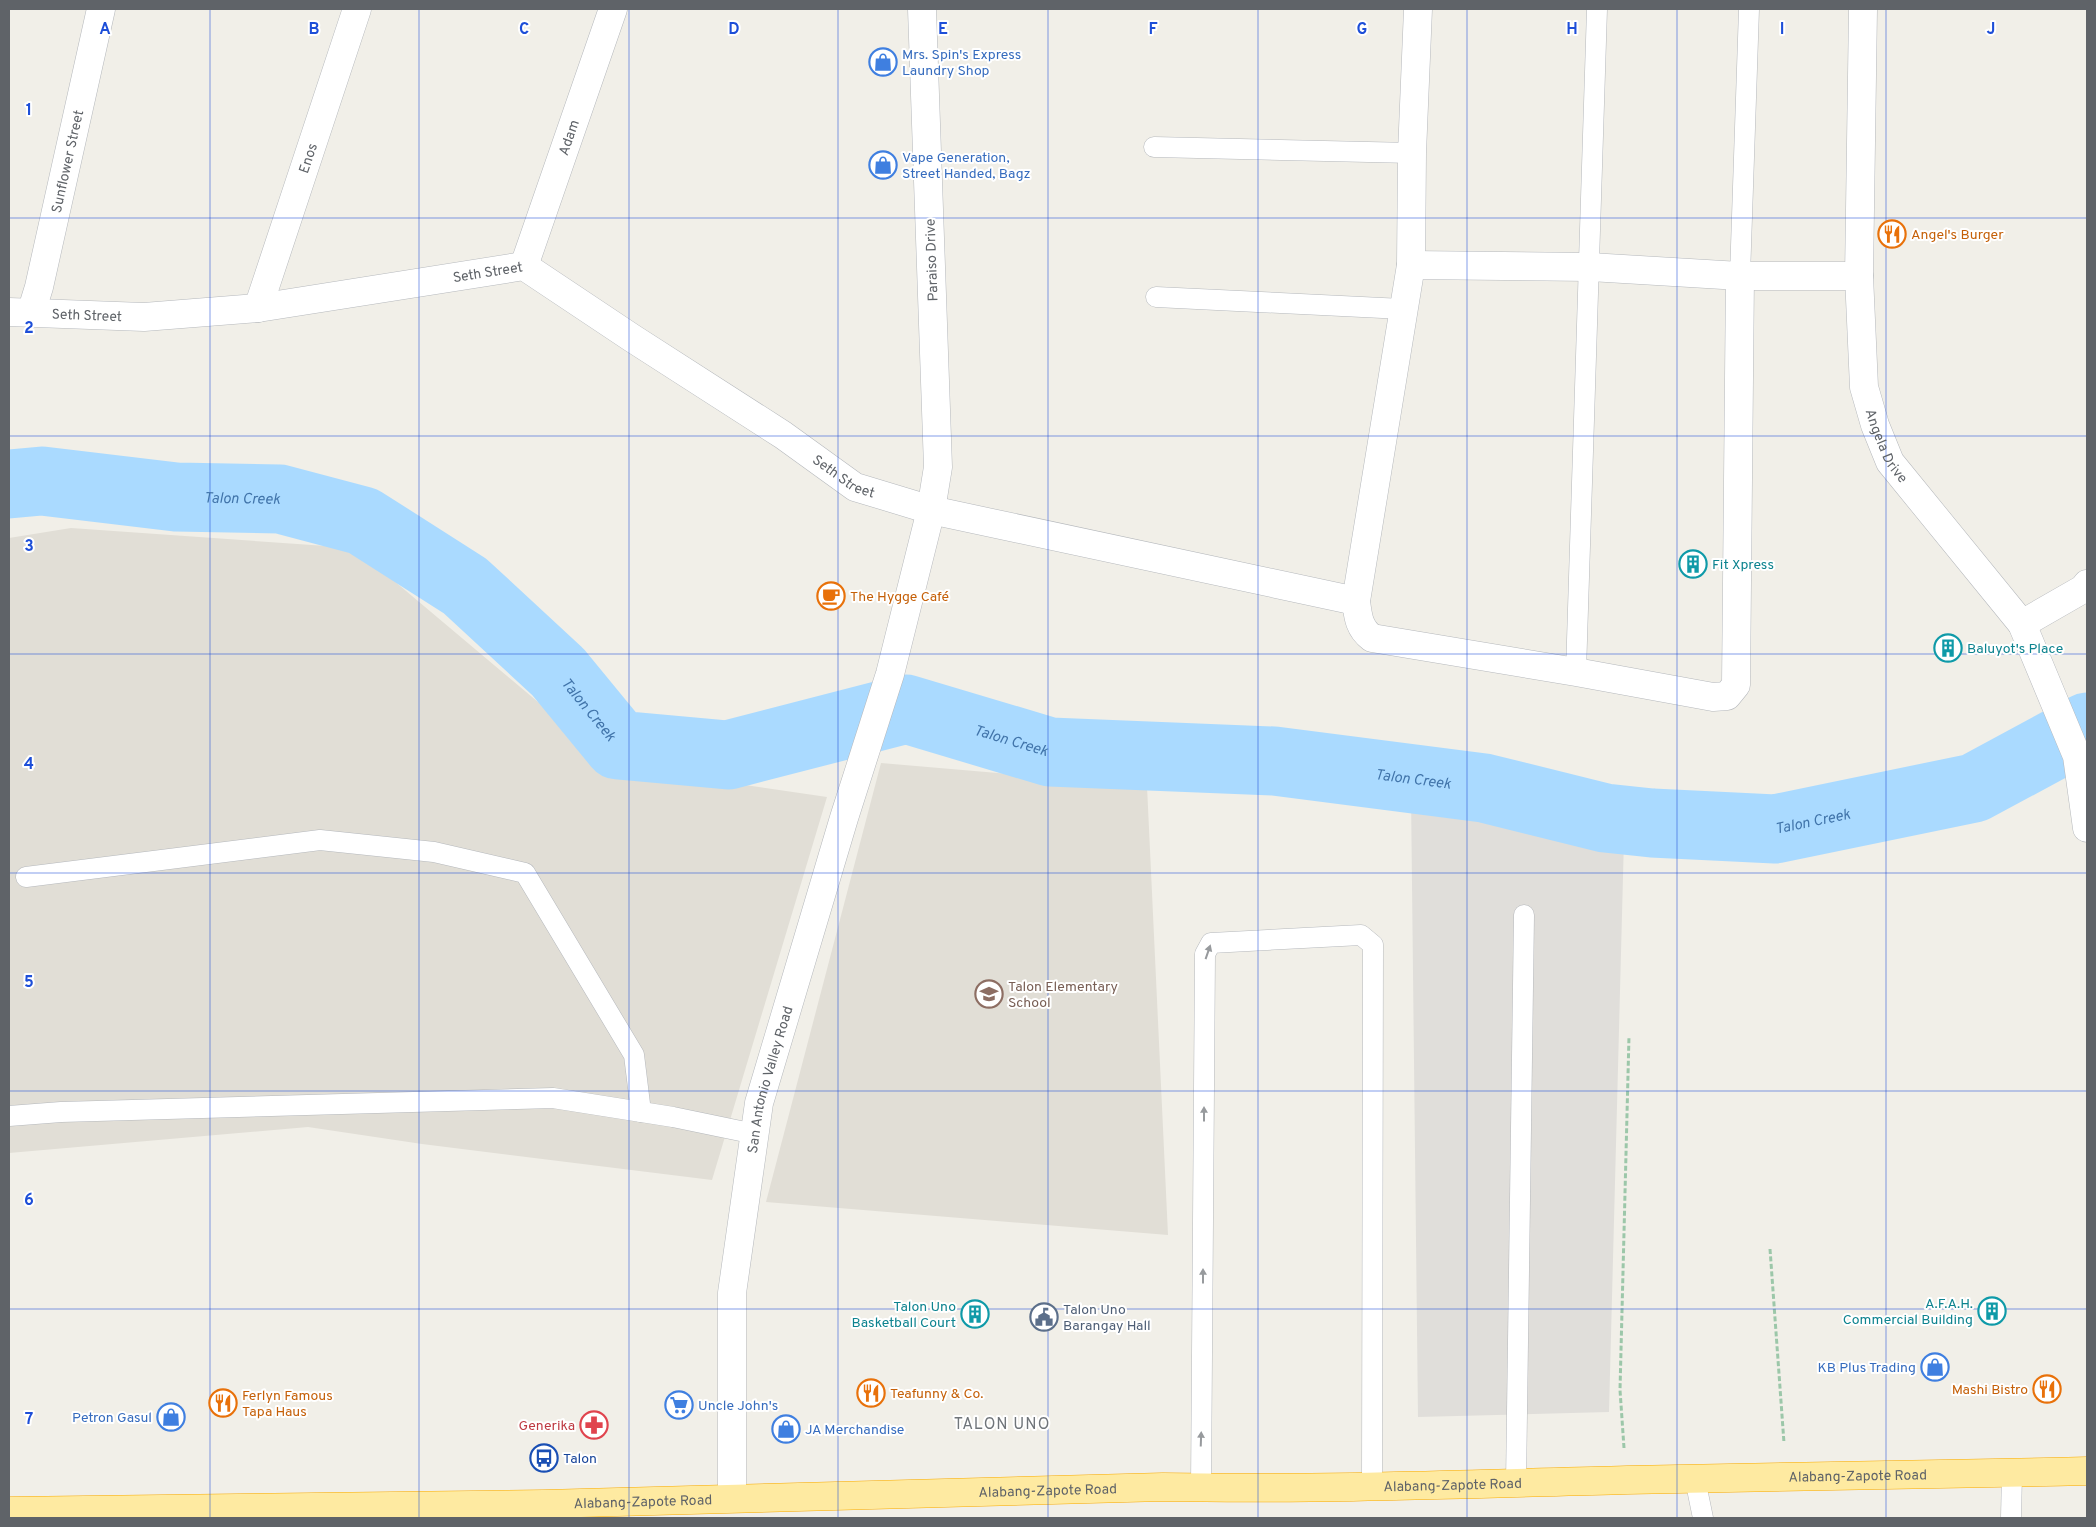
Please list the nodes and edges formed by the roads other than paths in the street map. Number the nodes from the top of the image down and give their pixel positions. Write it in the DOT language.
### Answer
graph roads {
  1 [pos="101,9"];
  2 [pos="357,9"];
  3 [pos="612,9"];
  4 [pos="922,9"];
  5 [pos="1418,9"];
  6 [pos="1597,9"];
  7 [pos="1749,9"];
  8 [pos="1863,9"];
  9 [pos="1154,147"];
  10 [pos="1412,153"];
  11 [pos="1410,265"];
  12 [pos="524,266"];
  13 [pos="1590,267"];
  14 [pos="1740,276"];
  15 [pos="1860,276"];
  16 [pos="1156,297"];
  17 [pos="258,308"];
  18 [pos="1403,309"];
  19 [pos="20,313"];
  20 [pos="931,510"];
  21 [pos="2087,584"];
  22 [pos="1356,601"];
  23 [pos="2022,624"];
  24 [pos="1576,672"];
  25 [pos="890,674"];
  26 [pos="2087,828"];
  27 [pos="26,878"];
  28 [pos="1524,915"];
  29 [pos="641,1112"];
  30 [pos="9,1116"];
  31 [pos="755,1134"];
  32 [pos="2087,1471"];
  33 [pos="2012,1473"];
  34 [pos="1695,1479"];
  35 [pos="1516,1484"];
  36 [pos="1372,1486"];
  37 [pos="1201,1488"];
  38 [pos="732,1498"];
  39 [pos="9,1510"];
  40 [pos="227,1514"];
  41 [pos="1702,1518"];
  42 [pos="2011,1518"];
  1 -- 19 [label="street, Sunflower Street"];
  2 -- 17 [label="street, Enos"];
  3 -- 12 [label="street, Adam"];
  4 -- 20 [label="street, Paraiso Drive"];
  5 -- 10 [label="street"];
  6 -- 13 [label="lane"];
  7 -- 14 [label="lane"];
  8 -- 15 [label="street, Angela Drive"];
  9 -- 10 [label="lane"];
  10 -- 11 [label="street"];
  11 -- 13 [label="street"];
  11 -- 18 [label="street"];
  12 -- 17 [label="street, Seth Street"];
  12 -- 20 [label="street, Seth Street"];
  13 -- 14 [label="street"];
  13 -- 24 [label="lane"];
  14 -- 15 [label="street"];
  14 -- 24 [label="street"];
  15 -- 23 [label="street, Angela Drive"];
  16 -- 18 [label="lane"];
  17 -- 19 [label="street, Seth Street"];
  18 -- 22 [label="street"];
  20 -- 22 [label="street, Seth Street"];
  20 -- 25 [label="street, Paraiso Drive"];
  21 -- 23 [label="street"];
  22 -- 24 [label="street"];
  23 -- 26 [label="street, Angela Drive"];
  25 -- 31 [label="street, San Antonio Valley Road"];
  27 -- 29 [label="lane"];
  28 -- 35 [label="lane"];
  29 -- 30 [label="lane"];
  29 -- 31 [label="lane"];
  31 -- 38 [label="street, San Antonio Valley Road"];
  32 -- 33 [label="highway, Alabang-Zapote Road"];
  33 -- 34 [label="highway, Alabang-Zapote Road"];
  33 -- 42 [label="lane"];
  34 -- 35 [label="highway, Alabang-Zapote Road"];
  34 -- 41 [label="lane"];
  35 -- 36 [label="highway, Alabang-Zapote Road"];
  36 -- 37 [label="highway, Alabang-Zapote Road"];
  37 -- 36 [label="lane, one-way"];
  37 -- 38 [label="highway, Alabang-Zapote Road"];
  38 -- 40 [label="highway, Alabang-Zapote Road"];
  39 -- 40 [label="highway, Alabang-Zapote Road"];
}
